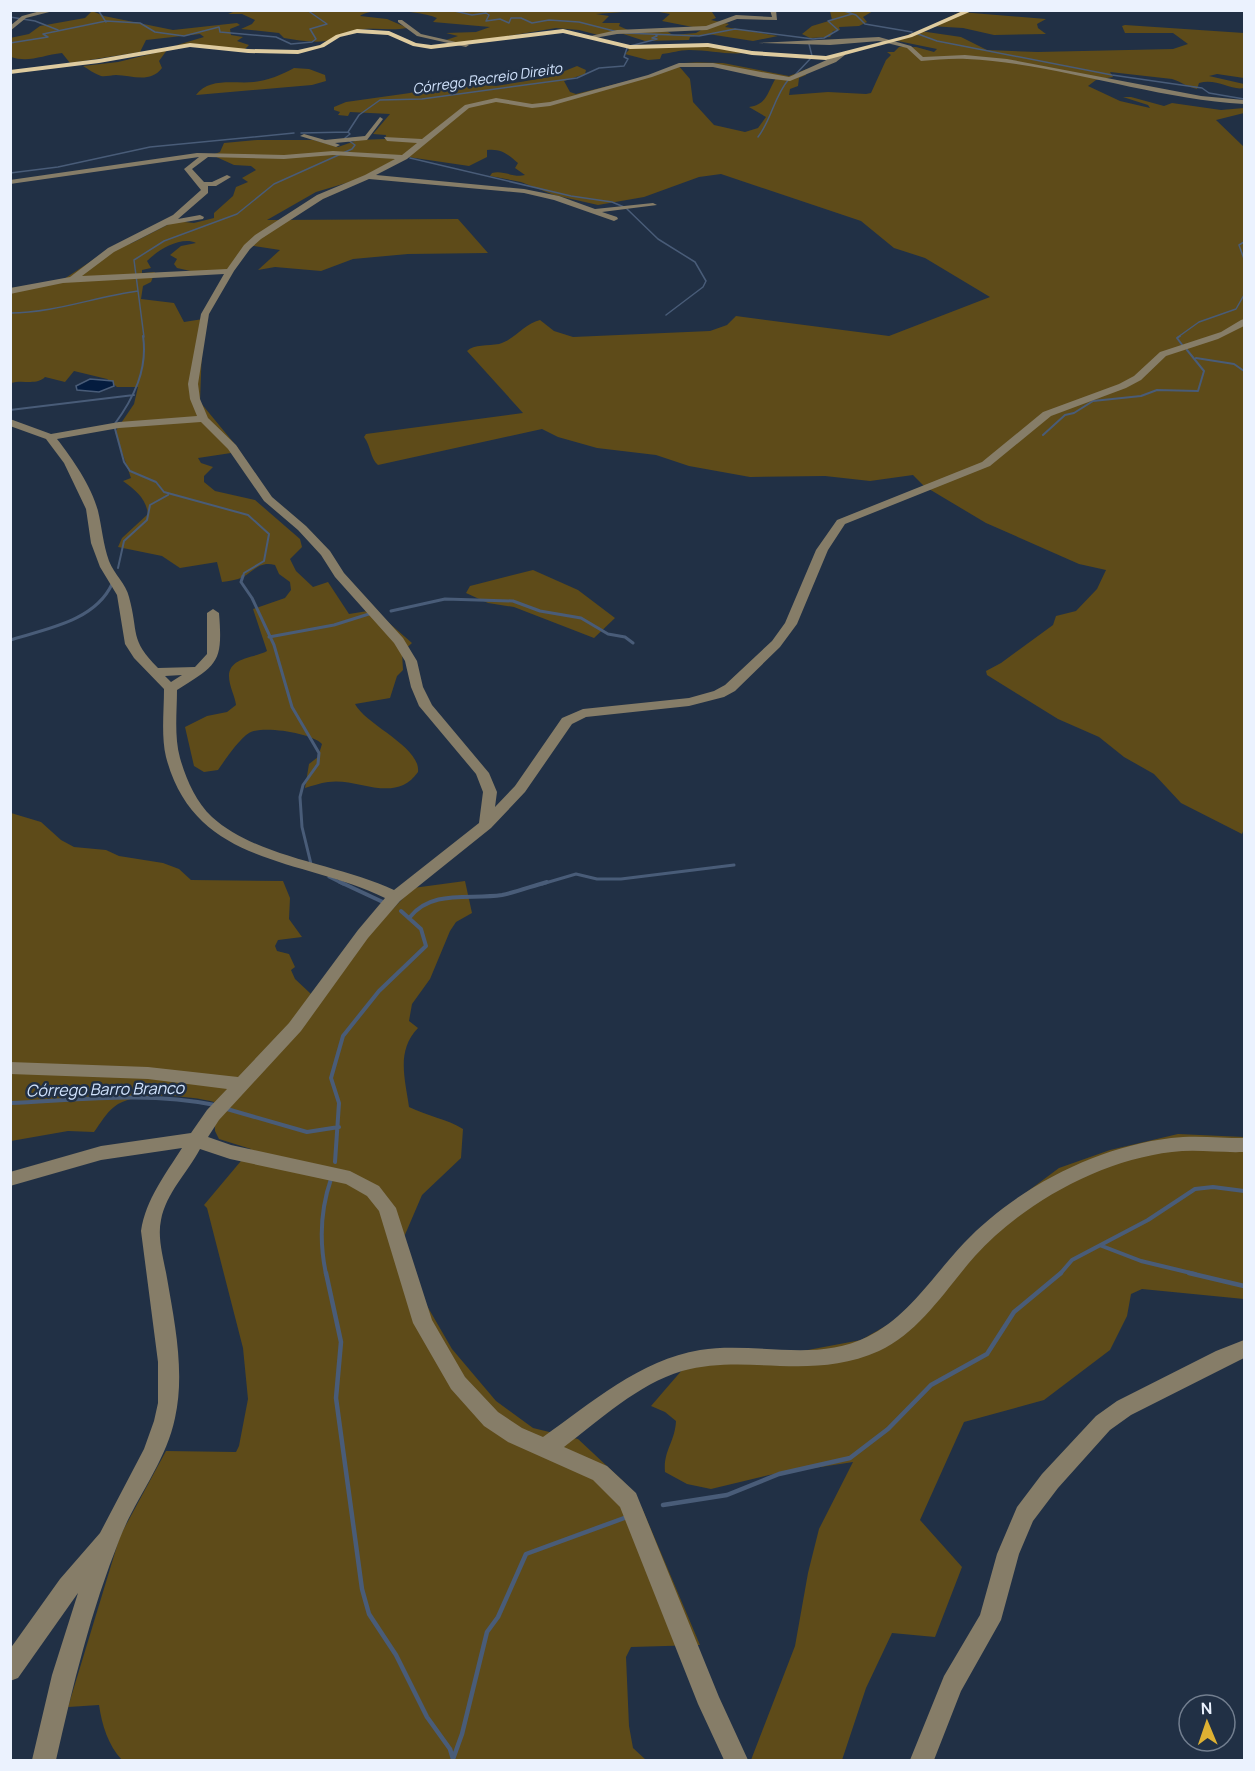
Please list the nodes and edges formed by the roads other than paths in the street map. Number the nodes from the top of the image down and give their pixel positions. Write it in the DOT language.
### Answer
graph roads {
  1 [pos="54,10"];
  2 [pos="773,10"];
  3 [pos="970,10"];
  4 [pos="400,21"];
  5 [pos="10,29"];
  6 [pos="449,30"];
  7 [pos="589,37"];
  8 [pos="429,38"];
  9 [pos="889,42"];
  10 [pos="761,43"];
  11 [pos="466,45"];
  12 [pos="842,55"];
  13 [pos="10,72"];
  14 [pos="1245,102"];
  15 [pos="380,119"];
  16 [pos="304,136"];
  17 [pos="387,140"];
  18 [pos="328,141"];
  19 [pos="424,141"];
  20 [pos="154,151"];
  21 [pos="340,153"];
  22 [pos="207,154"];
  23 [pos="197,155"];
  24 [pos="404,157"];
  25 [pos="227,177"];
  26 [pos="368,177"];
  27 [pos="10,182"];
  28 [pos="201,184"];
  29 [pos="653,205"];
  30 [pos="592,211"];
  31 [pos="200,217"];
  32 [pos="614,219"];
  33 [pos="160,225"];
  34 [pos="230,271"];
  35 [pos="74,279"];
  36 [pos="10,291"];
  37 [pos="1244,324"];
  38 [pos="202,419"];
  39 [pos="10,422"];
  40 [pos="50,437"];
  41 [pos="213,613"];
  42 [pos="197,671"];
  43 [pos="157,672"];
  44 [pos="170,688"];
  45 [pos="486,825"];
  46 [pos="395,897"];
  47 [pos="10,1068"];
  48 [pos="241,1084"];
  49 [pos="196,1140"];
  50 [pos="1245,1145"];
  51 [pos="10,1179"];
  52 [pos="1245,1349"];
  53 [pos="545,1448"];
  54 [pos="110,1535"];
  55 [pos="10,1670"];
  56 [pos="44,1761"];
  57 [pos="736,1761"];
  58 [pos="922,1761"];
  1 -- 5 [label="street"];
  2 -- 7 [label="street"];
  3 -- 9 [label="main road"];
  4 -- 8 [label="street"];
  6 -- 8 [label="street"];
  7 -- 11 [label="main road"];
  7 -- 12 [label="main road"];
  8 -- 11 [label="street"];
  9 -- 10 [label="street"];
  9 -- 12 [label="main road"];
  9 -- 14 [label="street"];
  11 -- 13 [label="main road"];
  12 -- 19 [label="street"];
  15 -- 18 [label="street"];
  16 -- 18 [label="street"];
  17 -- 19 [label="street"];
  18 -- 21 [label="street"];
  19 -- 24 [label="street"];
  20 -- 23 [label="street"];
  21 -- 22 [label="street"];
  21 -- 24 [label="street"];
  22 -- 23 [label="street"];
  22 -- 28 [label="street"];
  23 -- 27 [label="street"];
  24 -- 26 [label="street"];
  25 -- 28 [label="street"];
  26 -- 30 [label="street"];
  26 -- 34 [label="street"];
  28 -- 33 [label="street"];
  29 -- 30 [label="street"];
  30 -- 32 [label="street"];
  31 -- 33 [label="street"];
  33 -- 35 [label="street"];
  34 -- 35 [label="street"];
  34 -- 38 [label="street"];
  35 -- 36 [label="street"];
  37 -- 45 [label="street"];
  38 -- 40 [label="street"];
  38 -- 45 [label="street"];
  39 -- 40 [label="street"];
  40 -- 43 [label="street"];
  41 -- 42 [label="street"];
  42 -- 43 [label="street"];
  42 -- 44 [label="street"];
  43 -- 44 [label="street"];
  44 -- 46 [label="street"];
  45 -- 46 [label="street"];
  46 -- 48 [label="street"];
  47 -- 48 [label="street"];
  48 -- 49 [label="street"];
  49 -- 51 [label="street"];
  49 -- 53 [label="street"];
  49 -- 54 [label="street"];
  50 -- 53 [label="street"];
  52 -- 58 [label="street"];
  53 -- 57 [label="street"];
  54 -- 55 [label="street"];
  54 -- 56 [label="street"];
}
